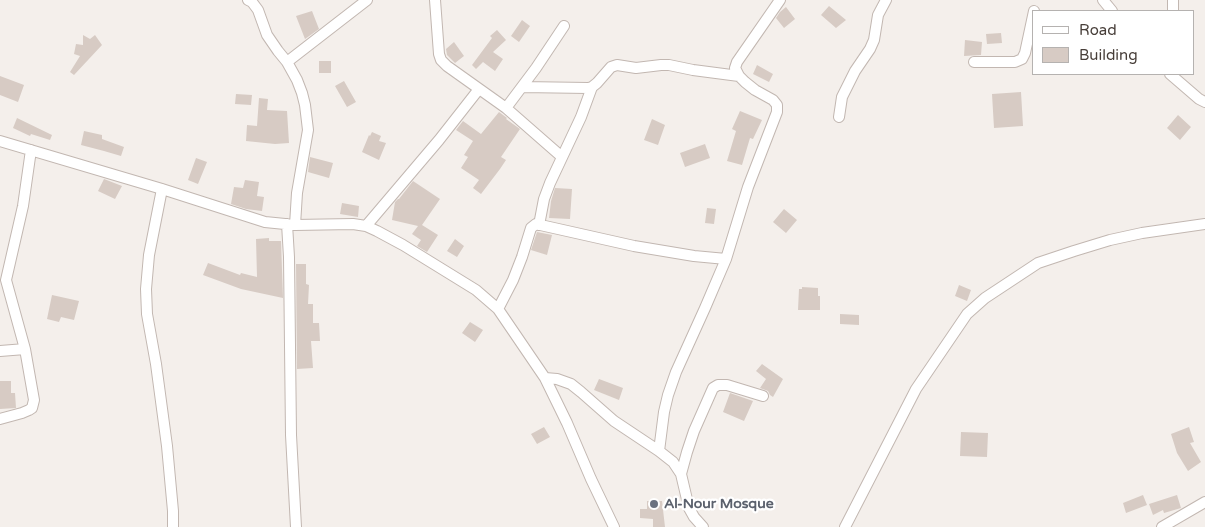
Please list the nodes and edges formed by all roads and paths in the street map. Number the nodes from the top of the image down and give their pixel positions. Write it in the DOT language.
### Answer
graph roads {
  1 [pos="248,0"];
  2 [pos="367,0"];
  3 [pos="435,0"];
  4 [pos="780,0"];
  5 [pos="886,0"];
  6 [pos="1103,0"];
  7 [pos="1111,10"];
  8 [pos="1032,20"];
  9 [pos="564,26"];
  10 [pos="287,62"];
  11 [pos="974,62"];
  12 [pos="1171,75"];
  13 [pos="739,76"];
  14 [pos="592,86"];
  15 [pos="522,87"];
  16 [pos="479,89"];
  17 [pos="1203,103"];
  18 [pos="506,108"];
  19 [pos="839,117"];
  20 [pos="0,141"];
  21 [pos="31,150"];
  22 [pos="562,157"];
  23 [pos="162,189"];
  24 [pos="1205,224"];
  25 [pos="291,225"];
  26 [pos="539,225"];
  27 [pos="366,226"];
  28 [pos="726,259"];
  29 [pos="498,309"];
  30 [pos="25,349"];
  31 [pos="0,351"];
  32 [pos="546,378"];
  33 [pos="763,396"];
  34 [pos="0,419"];
  35 [pos="659,451"];
  36 [pos="681,474"];
  37 [pos="1205,502"];
  38 [pos="173,527"];
  39 [pos="296,527"];
  40 [pos="614,527"];
  41 [pos="703,527"];
  42 [pos="845,527"];
  43 [pos="1162,527"];
  1 -- 10 [label="street"];
  2 -- 10 [label="street"];
  3 -- 16 [label="street"];
  4 -- 13 [label="street"];
  5 -- 19 [label="street"];
  6 -- 7 [label="street"];
  8 -- 11 [label="street"];
  9 -- 15 [label="street"];
  10 -- 25 [label="street"];
  12 -- 17 [label="street"];
  13 -- 14 [label="street"];
  13 -- 28 [label="street"];
  14 -- 15 [label="street"];
  14 -- 22 [label="street"];
  15 -- 18 [label="street"];
  16 -- 18 [label="street"];
  16 -- 27 [label="street"];
  18 -- 22 [label="street"];
  20 -- 21 [label="street"];
  21 -- 23 [label="street"];
  21 -- 30 [label="street"];
  22 -- 26 [label="street"];
  23 -- 25 [label="street"];
  23 -- 38 [label="street"];
  24 -- 42 [label="street"];
  25 -- 27 [label="street"];
  25 -- 39 [label="street"];
  26 -- 28 [label="street"];
  26 -- 29 [label="street"];
  27 -- 29 [label="street"];
  28 -- 35 [label="street"];
  29 -- 32 [label="street"];
  30 -- 31 [label="street"];
  30 -- 34 [label="street"];
  32 -- 35 [label="street"];
  32 -- 40 [label="street"];
  33 -- 36 [label="street"];
  35 -- 36 [label="street"];
  36 -- 41 [label="street"];
  37 -- 43 [label="street"];
}
